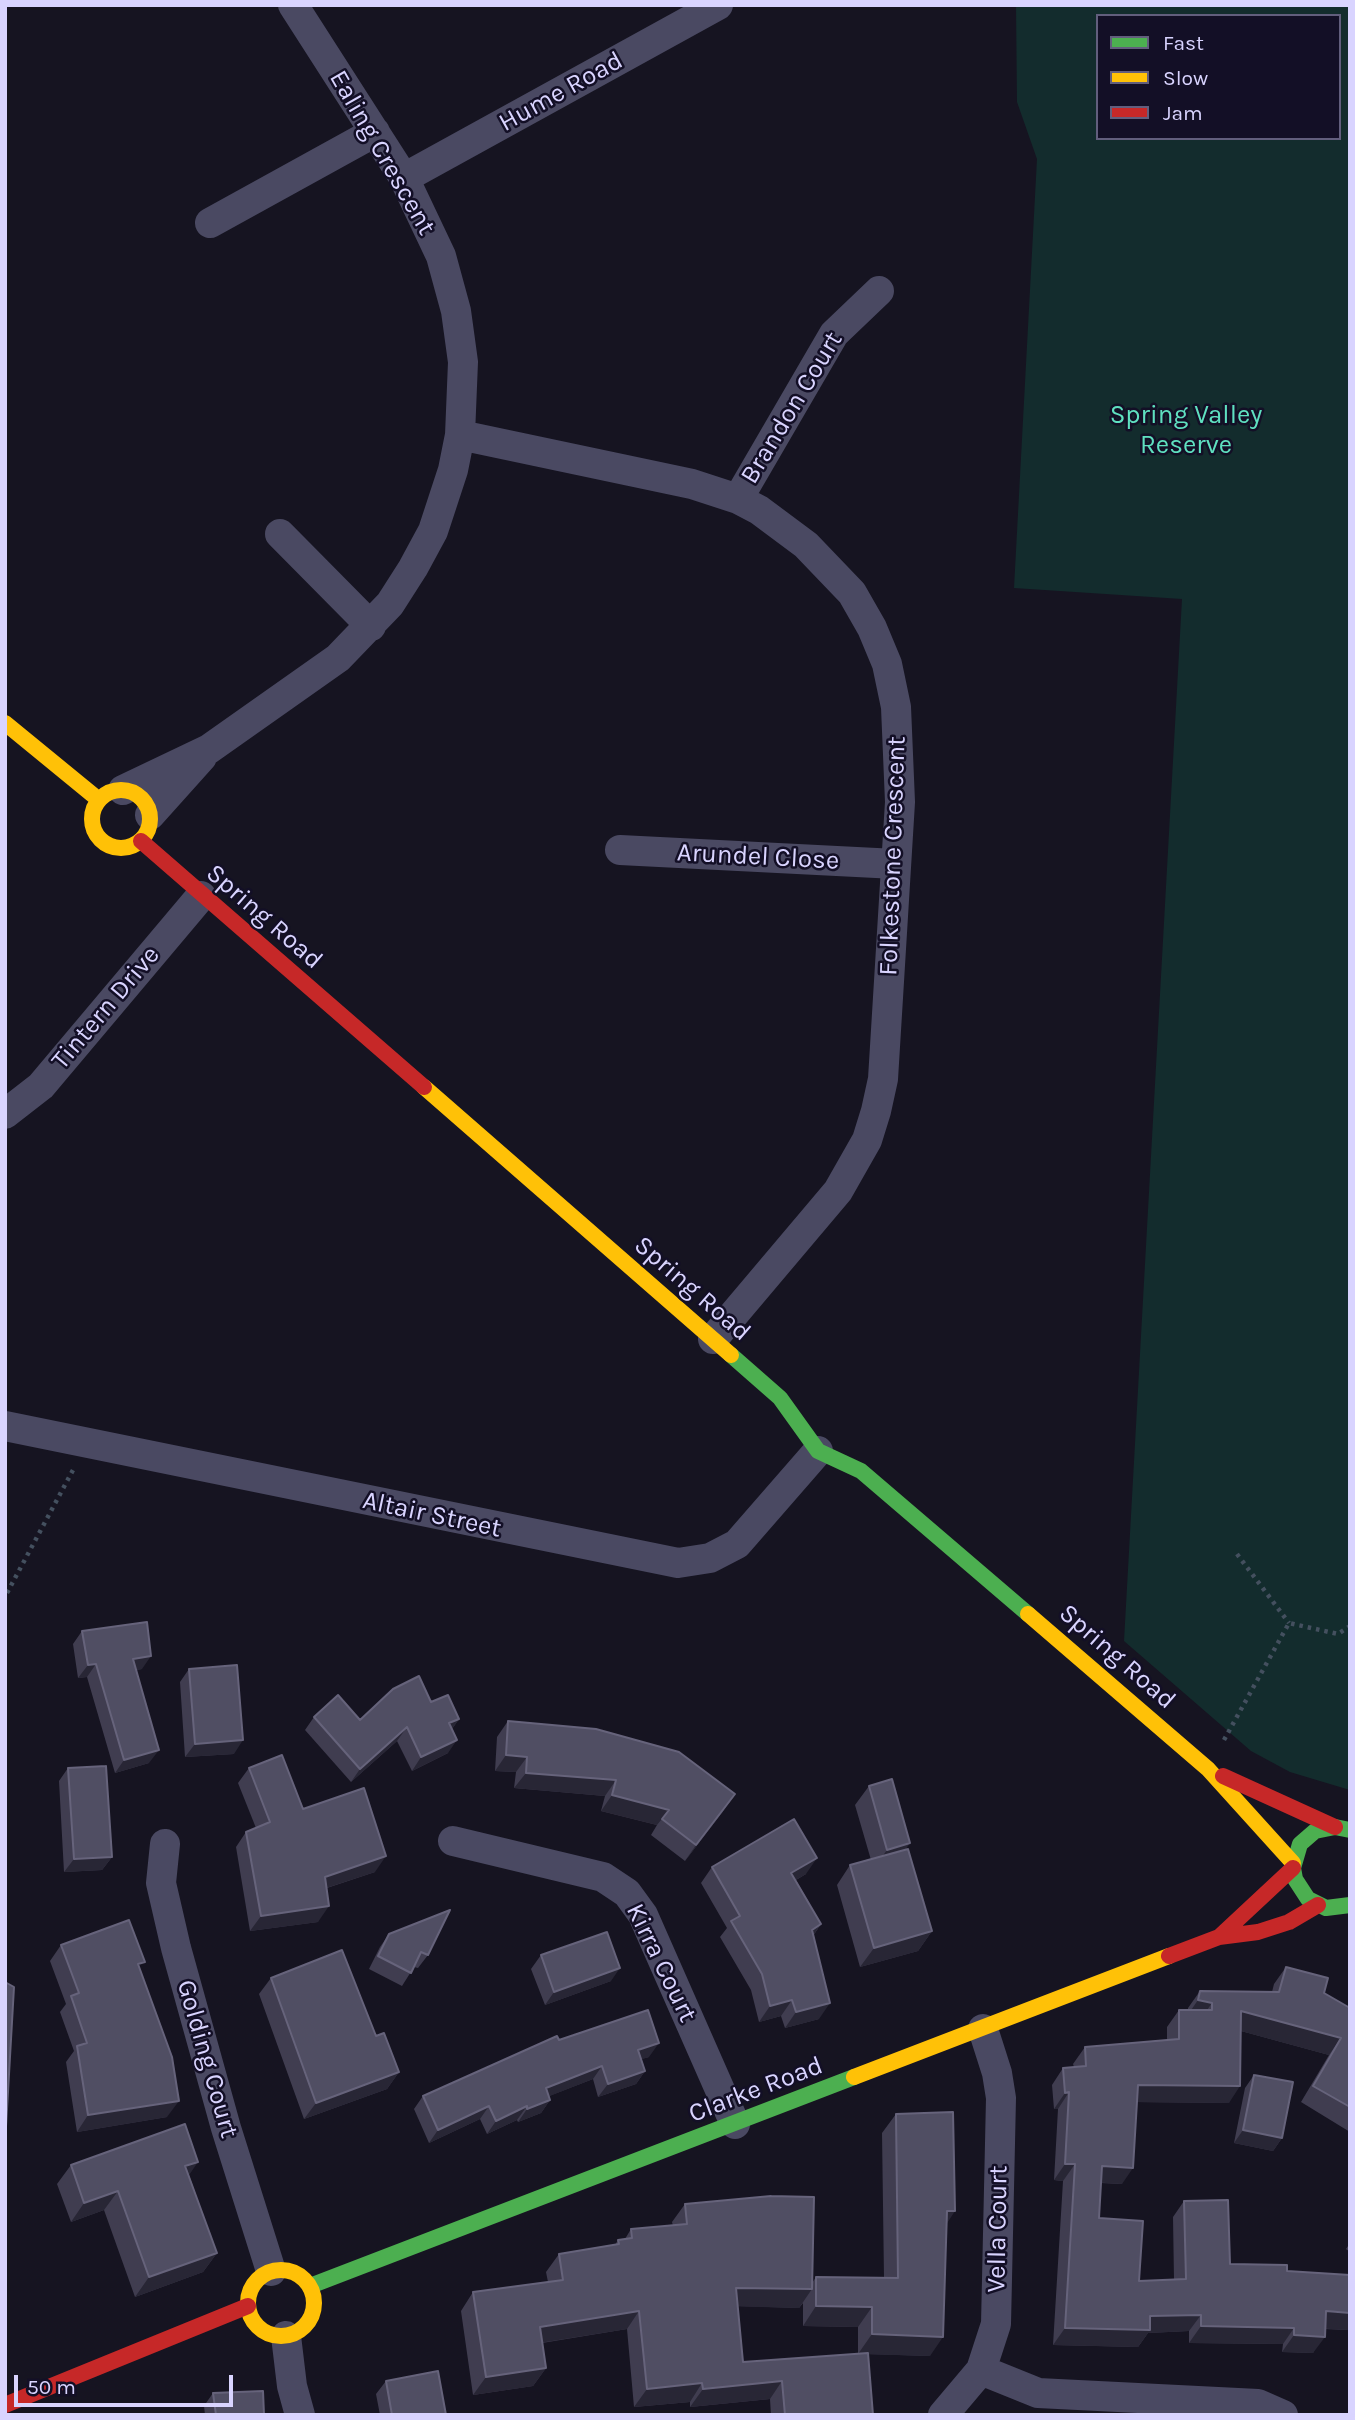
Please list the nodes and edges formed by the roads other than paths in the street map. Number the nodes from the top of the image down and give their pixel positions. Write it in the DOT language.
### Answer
graph roads {
  1 [pos="293,5"];
  2 [pos="718,5"];
  3 [pos="375,132"];
  4 [pos="404,178"];
  5 [pos="210,223"];
  6 [pos="879,291"];
  7 [pos="460,435"];
  8 [pos="738,499"];
  9 [pos="280,534"];
  10 [pos="371,626"];
  11 [pos="5,723"];
  12 [pos="209,749"];
  13 [pos="111,795"];
  14 [pos="146,828"];
  15 [pos="620,849"];
  16 [pos="896,864"];
  17 [pos="201,896"];
  18 [pos="5,1114"];
  19 [pos="713,1339"];
  20 [pos="5,1426"];
  21 [pos="818,1451"];
  22 [pos="1208,1769"];
  23 [pos="1345,1828"];
  24 [pos="453,1842"];
  25 [pos="165,1844"];
  26 [pos="1293,1865"];
  27 [pos="1350,1905"];
  28 [pos="1322,1907"];
  29 [pos="1350,1918"];
  30 [pos="1219,1937"];
  31 [pos="983,2029"];
  32 [pos="735,2124"];
  33 [pos="271,2271"];
  34 [pos="310,2286"];
  35 [pos="247,2305"];
  36 [pos="286,2336"];
  37 [pos="981,2370"];
  38 [pos="5,2405"];
  39 [pos="300,2415"];
  40 [pos="943,2415"];
  41 [pos="1283,2415"];
  1 -- 3 [label="street, Ealing Crescent"];
  2 -- 4 [label="street, Hume Road"];
  3 -- 4 [label="street, Ealing Crescent"];
  3 -- 5 [label="street"];
  4 -- 7 [label="street, Ealing Crescent"];
  6 -- 8 [label="street, Brandon Court"];
  7 -- 8 [label="street, Folkestone Crescent"];
  7 -- 10 [label="street, Ealing Crescent"];
  8 -- 16 [label="street, Folkestone Crescent"];
  9 -- 10 [label="street"];
  10 -- 12 [label="street, Ealing Crescent"];
  11 -- 13 [label="street"];
  12 -- 13 [label="street, Ealing Crescent"];
  12 -- 14 [label="street, Ealing Crescent"];
  13 -- 14 [label="street"];
  13 -- 14 [label="street"];
  14 -- 17 [label="street, Spring Road"];
  15 -- 16 [label="street, Arundel Close"];
  16 -- 19 [label="street, Folkestone Crescent"];
  17 -- 18 [label="street, Tintern Drive"];
  17 -- 19 [label="street, Spring Road"];
  19 -- 21 [label="street, Spring Road"];
  20 -- 21 [label="street, Altair Street"];
  21 -- 22 [label="street, Spring Road"];
  22 -- 23 [label="street, Spring Road"];
  22 -- 26 [label="street, Spring Road"];
  23 -- 26 [label="street, Clarke Road"];
  24 -- 32 [label="street, Kirra Court"];
  25 -- 33 [label="street, Golding Court"];
  26 -- 28 [label="street, Spring Road"];
  26 -- 30 [label="street, Clarke Road"];
  27 -- 28 [label="street"];
  28 -- 29 [label="street"];
  28 -- 30 [label="street, Clarke Road"];
  30 -- 31 [label="street, Clarke Road"];
  31 -- 32 [label="street, Clarke Road"];
  31 -- 37 [label="street, Vella Court"];
  32 -- 34 [label="street, Clarke Road"];
  33 -- 34 [label="street"];
  33 -- 35 [label="street"];
  34 -- 36 [label="street"];
  35 -- 36 [label="street"];
  35 -- 38 [label="street"];
  36 -- 39 [label="street"];
  37 -- 40 [label="street, Vella Court"];
  37 -- 41 [label="street"];
}
